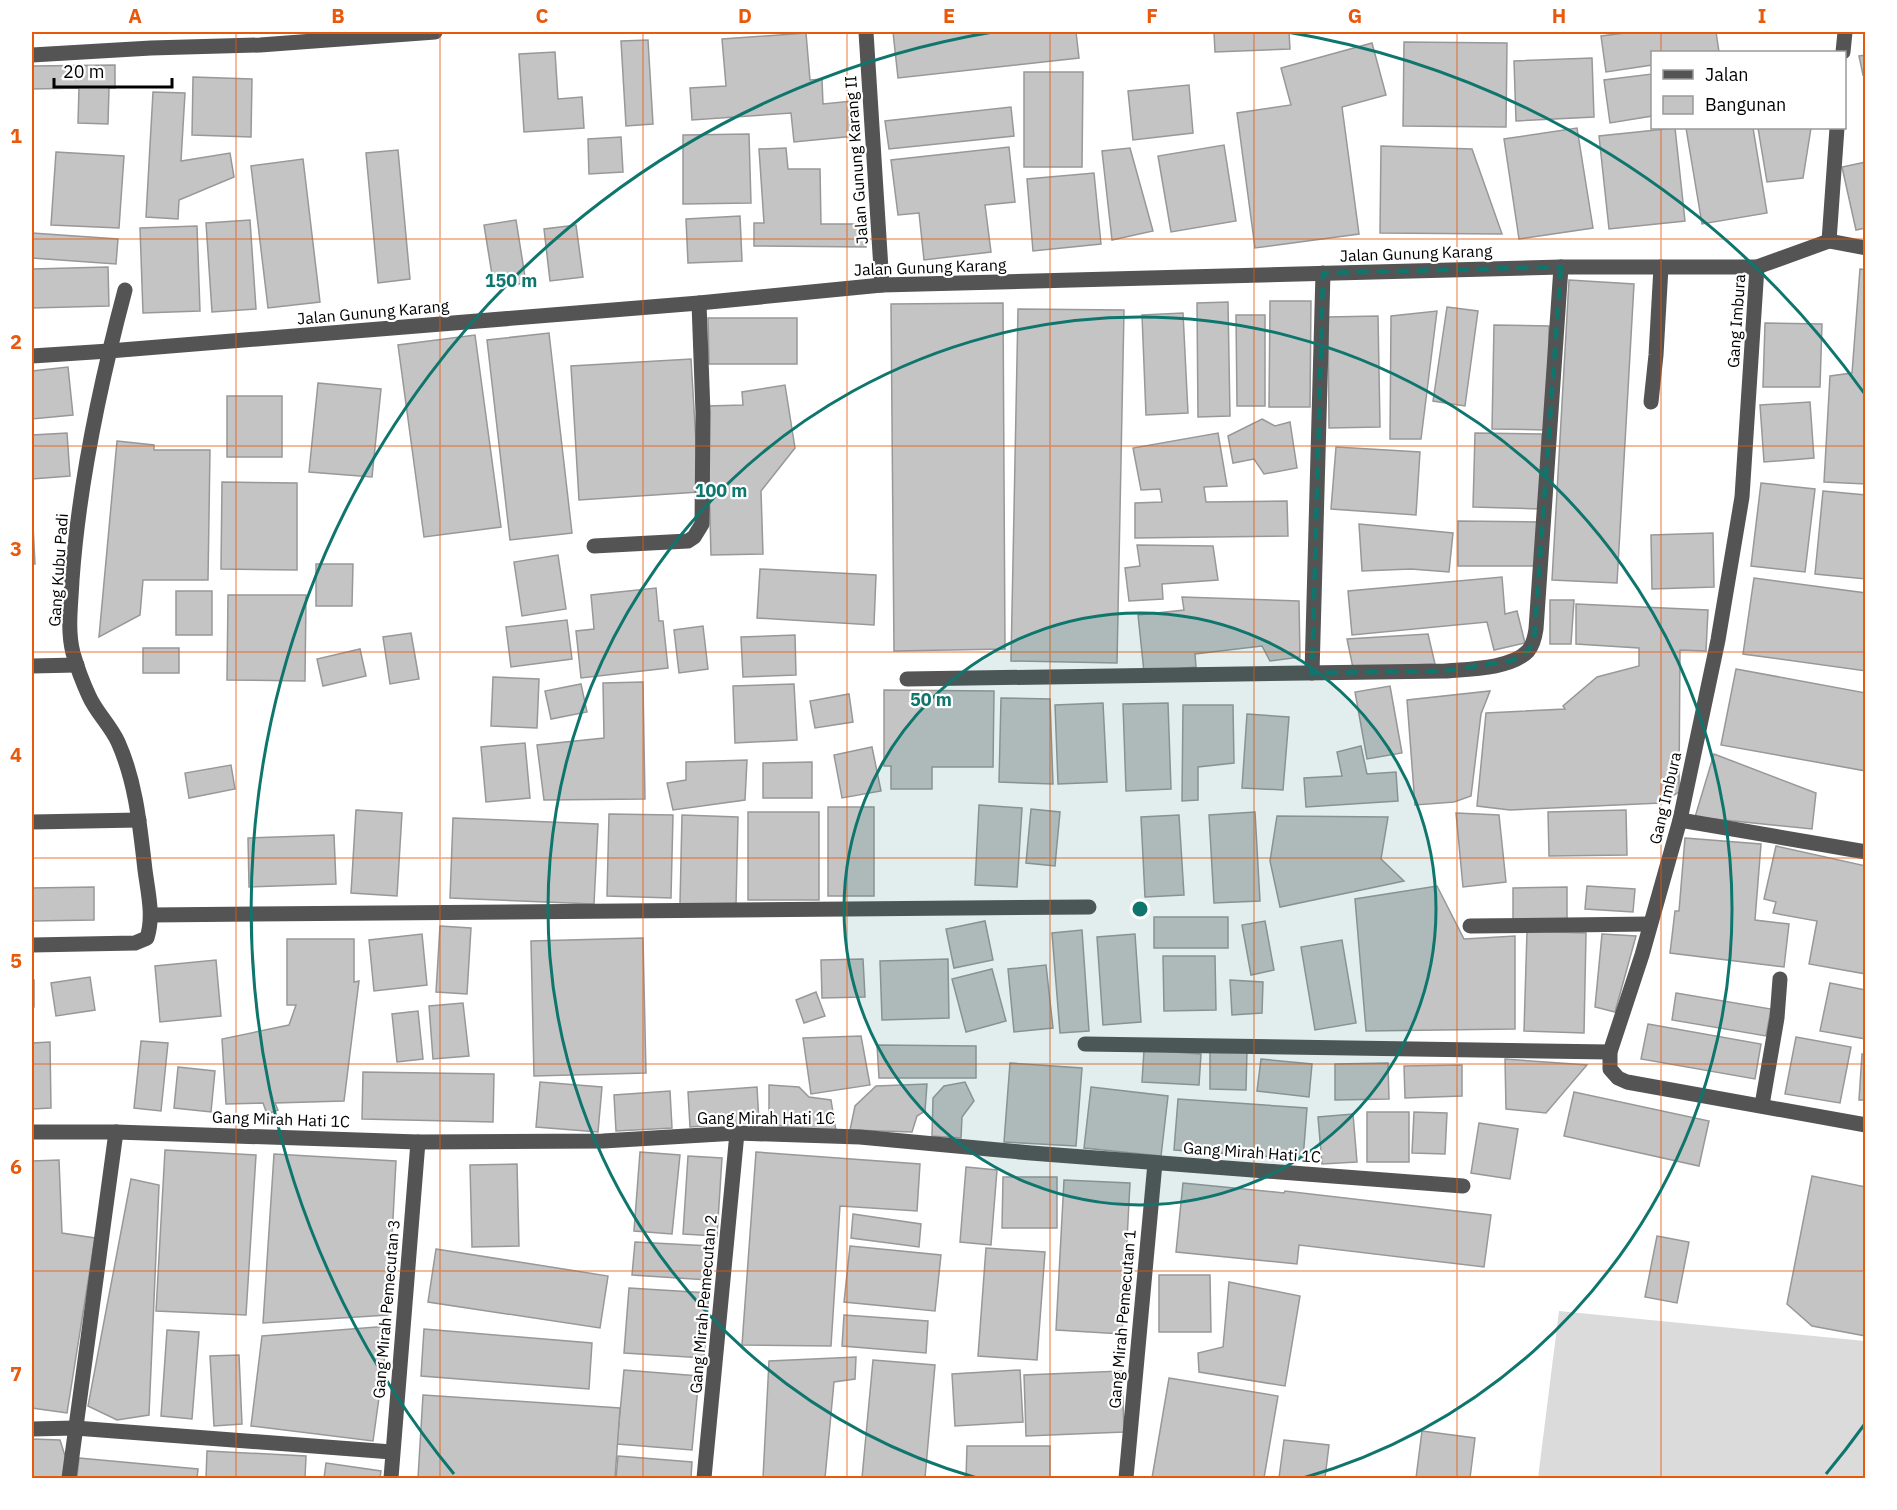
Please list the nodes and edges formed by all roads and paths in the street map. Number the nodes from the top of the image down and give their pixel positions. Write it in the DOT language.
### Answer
graph roads {
  1 [pos="435,32"];
  2 [pos="866,32"];
  3 [pos="1845,32"];
  4 [pos="1843,51"];
  5 [pos="32,55"];
  6 [pos="1837,129"];
  7 [pos="1829,241"];
  8 [pos="1866,248"];
  9 [pos="1562,267"];
  10 [pos="1661,267"];
  11 [pos="1757,267"];
  12 [pos="1323,273"];
  13 [pos="882,285"];
  14 [pos="125,290"];
  15 [pos="699,303"];
  16 [pos="109,351"];
  17 [pos="32,356"];
  18 [pos="1651,402"];
  19 [pos="594,546"];
  20 [pos="77,665"];
  21 [pos="32,666"];
  22 [pos="1312,673"];
  23 [pos="907,679"];
  24 [pos="139,820"];
  25 [pos="1680,820"];
  26 [pos="32,822"];
  27 [pos="1866,852"];
  28 [pos="1089,906"];
  29 [pos="151,915"];
  30 [pos="1650,924"];
  31 [pos="1470,926"];
  32 [pos="32,945"];
  33 [pos="1780,979"];
  34 [pos="1085,1044"];
  35 [pos="1610,1052"];
  36 [pos="1762,1105"];
  37 [pos="1866,1125"];
  38 [pos="32,1132"];
  39 [pos="116,1132"];
  40 [pos="737,1133"];
  41 [pos="417,1142"];
  42 [pos="1155,1163"];
  43 [pos="1463,1186"];
  44 [pos="75,1428"];
  45 [pos="32,1429"];
  46 [pos="392,1452"];
  47 [pos="69,1479"];
  48 [pos="392,1479"];
  49 [pos="704,1479"];
  50 [pos="1126,1479"];
  1 -- 5 [label="street"];
  2 -- 13 [label="street, Jalan Gunung Karang II"];
  3 -- 4 [label="street"];
  6 -- 7 [label="street"];
  7 -- 8 [label="street"];
  7 -- 11 [label="street, Jalan Gunung Karang"];
  9 -- 10 [label="street, Jalan Gunung Karang"];
  9 -- 12 [label="street, Jalan Gunung Karang"];
  9 -- 22 [label="street"];
  10 -- 11 [label="street, Jalan Gunung Karang"];
  10 -- 18 [label="street"];
  11 -- 25 [label="street, Gang Imbura"];
  12 -- 13 [label="street, Jalan Gunung Karang"];
  12 -- 22 [label="street"];
  13 -- 15 [label="street, Jalan Gunung Karang"];
  14 -- 16 [label="street, Gang Kubu Padi"];
  15 -- 16 [label="street, Jalan Gunung Karang"];
  15 -- 19 [label="street"];
  16 -- 17 [label="street, Jalan Gunung Karang"];
  16 -- 20 [label="street, Gang Kubu Padi"];
  20 -- 21 [label="street"];
  20 -- 24 [label="street, Gang Kubu Padi"];
  22 -- 23 [label="street"];
  24 -- 26 [label="street"];
  24 -- 29 [label="street, Gang Kubu Padi"];
  25 -- 27 [label="street"];
  25 -- 30 [label="street, Gang Imbura"];
  28 -- 29 [label="street"];
  29 -- 32 [label="street"];
  30 -- 31 [label="street"];
  30 -- 35 [label="street, Gang Imbura"];
  33 -- 36 [label="street"];
  34 -- 35 [label="street"];
  35 -- 36 [label="street"];
  36 -- 37 [label="street"];
  38 -- 39 [label="street, Gang Mirah Hati 1C"];
  39 -- 41 [label="street, Gang Mirah Hati 1C"];
  39 -- 44 [label="street"];
  40 -- 41 [label="street, Gang Mirah Hati 1C"];
  40 -- 42 [label="street, Gang Mirah Hati 1C"];
  40 -- 49 [label="street, Gang Mirah Pemecutan 2"];
  41 -- 46 [label="street, Gang Mirah Pemecutan 3"];
  42 -- 43 [label="street, Gang Mirah Hati 1C"];
  42 -- 50 [label="street, Gang Mirah Pemecutan 1"];
  44 -- 45 [label="street"];
  44 -- 46 [label="street"];
  44 -- 47 [label="street"];
  46 -- 48 [label="street, Gang Mirah Pemecutan 3"];
}
